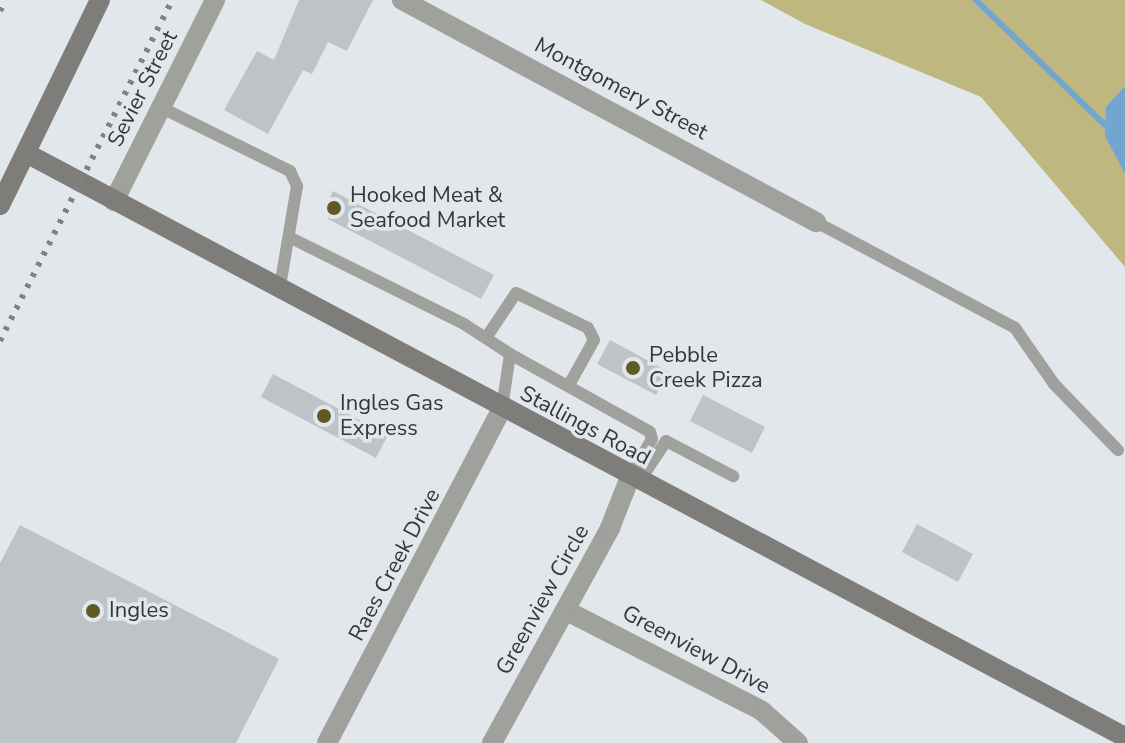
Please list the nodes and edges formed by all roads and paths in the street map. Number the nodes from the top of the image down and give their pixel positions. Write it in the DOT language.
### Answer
graph roads {
  1 [pos="100,0"];
  2 [pos="215,0"];
  3 [pos="402,0"];
  4 [pos="160,107"];
  5 [pos="26,153"];
  6 [pos="114,201"];
  7 [pos="0,205"];
  8 [pos="816,222"];
  9 [pos="291,238"];
  10 [pos="280,286"];
  11 [pos="486,338"];
  12 [pos="510,354"];
  13 [pos="569,385"];
  14 [pos="502,408"];
  15 [pos="1118,450"];
  16 [pos="733,476"];
  17 [pos="635,479"];
  18 [pos="565,610"];
  19 [pos="1125,737"];
  20 [pos="327,743"];
  21 [pos="492,743"];
  22 [pos="798,743"];
  1 -- 5 [label="street"];
  2 -- 4 [label="street, Sevier Street"];
  3 -- 8 [label="street, Montgomery Street"];
  4 -- 6 [label="street, Sevier Street"];
  4 -- 9 [label="lane"];
  5 -- 6 [label="street, Stallings Road"];
  5 -- 7 [label="street"];
  6 -- 10 [label="street, Stallings Road"];
  8 -- 15 [label="lane"];
  9 -- 10 [label="lane"];
  9 -- 11 [label="lane"];
  10 -- 14 [label="street, Stallings Road"];
  11 -- 12 [label="lane"];
  11 -- 13 [label="lane"];
  12 -- 13 [label="lane"];
  12 -- 14 [label="lane"];
  13 -- 17 [label="lane"];
  14 -- 17 [label="street, Stallings Road"];
  14 -- 20 [label="street, Raes Creek Drive"];
  16 -- 17 [label="lane"];
  17 -- 18 [label="street, Greenview Circle"];
  17 -- 19 [label="street, Stallings Road"];
  18 -- 21 [label="street, Greenview Circle"];
  18 -- 22 [label="street, Greenview Drive"];
}
